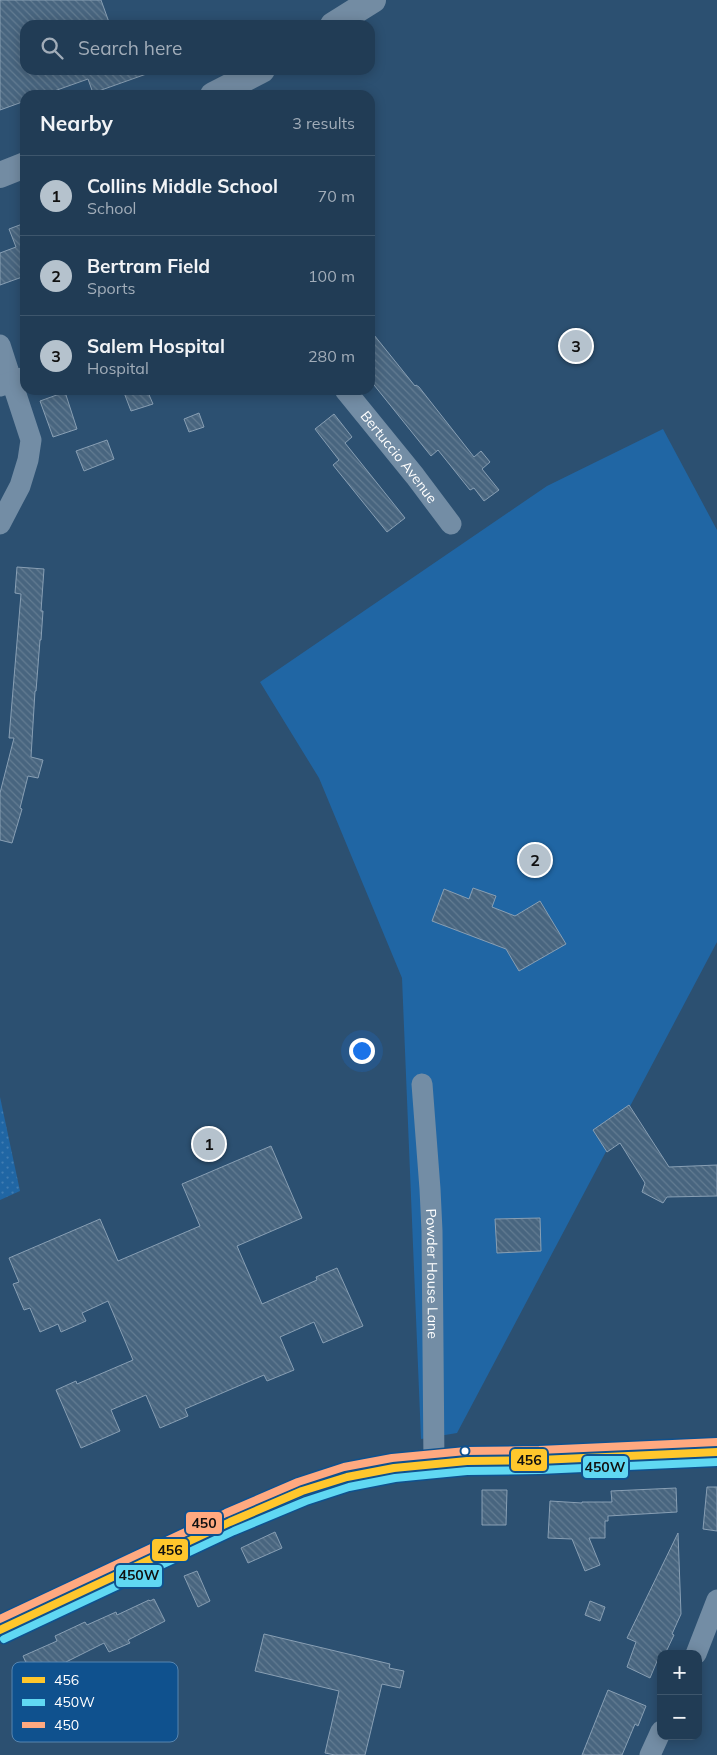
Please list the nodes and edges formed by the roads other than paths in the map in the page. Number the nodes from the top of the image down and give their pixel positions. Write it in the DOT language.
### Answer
graph roads {
  1 [pos="373,0"];
  2 [pos="341,20"];
  3 [pos="252,75"];
  4 [pos="222,90"];
  5 [pos="20,168"];
  6 [pos="0,175"];
  7 [pos="0,344"];
  8 [pos="12,382"];
  9 [pos="349,395"];
  10 [pos="0,524"];
  11 [pos="451,524"];
  12 [pos="422,1084"];
  13 [pos="717,1452"];
  14 [pos="434,1464"];
  15 [pos="717,1600"];
  16 [pos="0,1630"];
  17 [pos="698,1650"];
  18 [pos="657,1740"];
  19 [pos="650,1755"];
  1 -- 2 [label="main road"];
  3 -- 4 [label="main road"];
  5 -- 6 [label="main road"];
  7 -- 8 [label="street"];
  8 -- 10 [label="street"];
  9 -- 11 [label="street, Bertuccio Avenue"];
  12 -- 14 [label="street, Powder House Lane"];
  13 -- 14 [label="main road"];
  14 -- 16 [label="main road"];
  15 -- 17 [label="street"];
  18 -- 19 [label="street"];
}
